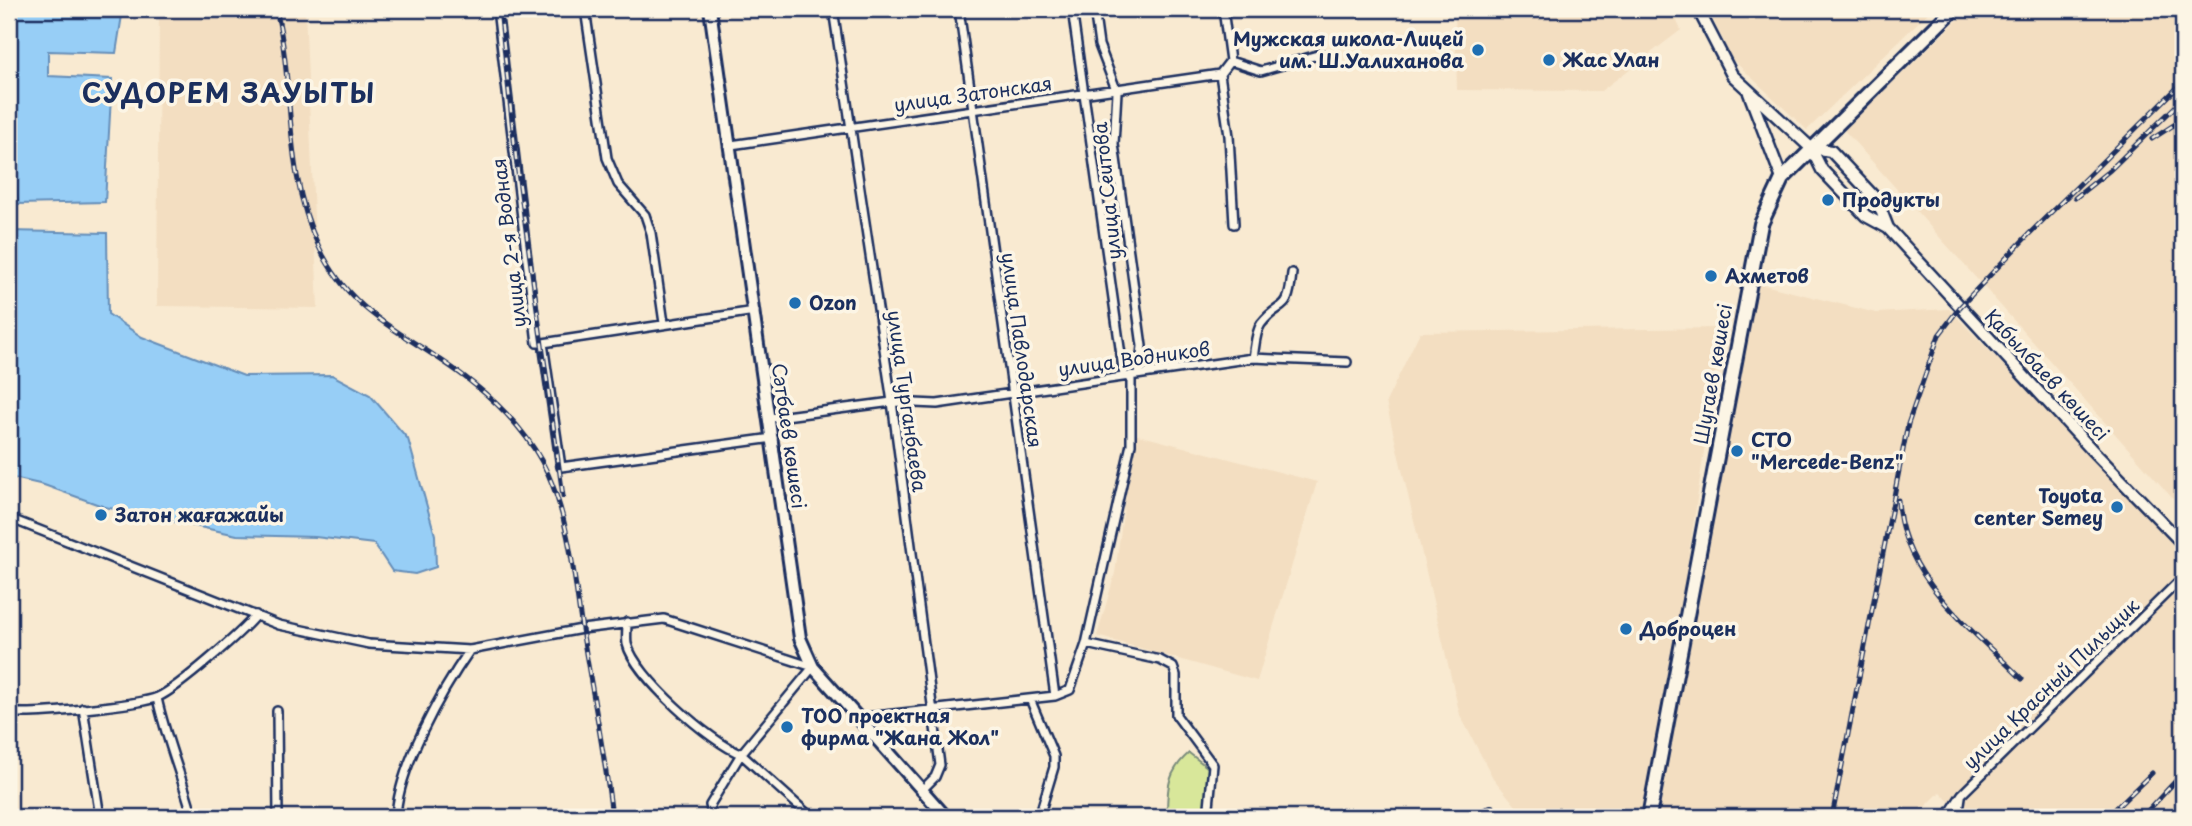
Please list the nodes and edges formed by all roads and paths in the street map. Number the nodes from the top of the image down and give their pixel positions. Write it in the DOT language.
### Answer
graph roads {
  1 [pos="497,9"];
  2 [pos="585,9"];
  3 [pos="710,9"];
  4 [pos="833,9"];
  5 [pos="959,9"];
  6 [pos="1072,9"];
  7 [pos="1094,9"];
  8 [pos="1223,9"];
  9 [pos="1698,9"];
  10 [pos="1954,9"];
  11 [pos="1321,54"];
  12 [pos="1230,61"];
  13 [pos="1220,74"];
  14 [pos="1748,90"];
  15 [pos="1117,92"];
  16 [pos="1084,96"];
  17 [pos="973,109"];
  18 [pos="851,128"];
  19 [pos="731,145"];
  20 [pos="1811,148"];
  21 [pos="1782,179"];
  22 [pos="1234,224"];
  23 [pos="1888,228"];
  24 [pos="1292,273"];
  25 [pos="755,311"];
  26 [pos="664,323"];
  27 [pos="543,343"];
  28 [pos="1253,358"];
  29 [pos="1347,362"];
  30 [pos="1131,375"];
  31 [pos="1012,392"];
  32 [pos="892,402"];
  33 [pos="770,418"];
  34 [pos="772,438"];
  35 [pos="9,518"];
  36 [pos="2183,544"];
  37 [pos="2183,577"];
  38 [pos="256,615"];
  39 [pos="627,622"];
  40 [pos="1086,644"];
  41 [pos="470,650"];
  42 [pos="813,667"];
  43 [pos="1055,696"];
  44 [pos="157,698"];
  45 [pos="1030,699"];
  46 [pos="83,708"];
  47 [pos="934,710"];
  48 [pos="277,711"];
  49 [pos="9,712"];
  50 [pos="856,718"];
  51 [pos="741,754"];
  52 [pos="921,791"];
  53 [pos="1962,794"];
  54 [pos="1491,810"];
  55 [pos="100,817"];
  56 [pos="193,817"];
  57 [pos="278,817"];
  58 [pos="396,817"];
  59 [pos="712,817"];
  60 [pos="811,817"];
  61 [pos="946,817"];
  62 [pos="1039,817"];
  63 [pos="1208,817"];
  64 [pos="1478,817"];
  65 [pos="1649,817"];
  66 [pos="1947,817"];
  67 [pos="1958,817"];
  1 -- 27 [label="street, улица 2-я Водная"];
  2 -- 26 [label="street"];
  3 -- 19 [label="main road, Сәтбаев көшесі"];
  4 -- 18 [label="street, улица Турганбаева"];
  5 -- 17 [label="street, улица Павлодарская"];
  6 -- 16 [label="street, улица Сеитова"];
  7 -- 15 [label="street, улица Сеитова"];
  8 -- 12 [label="street"];
  9 -- 14 [label="main road, Қабылбаев көшесі"];
  10 -- 20 [label="highway, Шугаев көшесі"];
  11 -- 12 [label="street"];
  12 -- 13 [label="street"];
  13 -- 15 [label="street, улица Затонская"];
  13 -- 22 [label="street"];
  14 -- 20 [label="main road, Қабылбаев көшесі"];
  14 -- 21 [label="main road"];
  15 -- 16 [label="street, улица Затонская"];
  15 -- 30 [label="street, улица Сеитова"];
  16 -- 17 [label="street, улица Затонская"];
  16 -- 30 [label="street, улица Сеитова"];
  17 -- 18 [label="street, улица Затонская"];
  17 -- 31 [label="street, улица Павлодарская"];
  18 -- 19 [label="street, улица Затонская"];
  18 -- 32 [label="street, улица Турганбаева"];
  19 -- 25 [label="main road, Сәтбаев көшесі"];
  20 -- 21 [label="highway, Шугаев көшесі"];
  20 -- 23 [label="main road, Қабылбаев көшесі"];
  20 -- 23 [label="main road, Қабылбаев көшесі"];
  21 -- 65 [label="highway, Шугаев көшесі"];
  23 -- 36 [label="main road, Қабылбаев көшесі"];
  24 -- 28 [label="street"];
  25 -- 26 [label="street"];
  25 -- 33 [label="main road, Сәтбаев көшесі"];
  26 -- 27 [label="street"];
  27 -- 34 [label="street, улица 2-я Водная"];
  28 -- 29 [label="street, улица Водников"];
  28 -- 30 [label="street, улица Водников"];
  30 -- 31 [label="street, улица Водников"];
  30 -- 40 [label="street, улица Сеитова"];
  31 -- 32 [label="street, улица Водников"];
  31 -- 43 [label="street, улица Павлодарская"];
  32 -- 33 [label="street, улица Водников"];
  32 -- 47 [label="street, улица Турганбаева"];
  33 -- 34 [label="main road, Сәтбаев көшесі"];
  34 -- 42 [label="main road, Сәтбаев көшесі"];
  35 -- 38 [label="street"];
  37 -- 53 [label="street, улица Красный Пильщик"];
  38 -- 41 [label="street"];
  38 -- 44 [label="street"];
  39 -- 41 [label="street"];
  39 -- 42 [label="street"];
  39 -- 51 [label="street"];
  40 -- 43 [label="street, улица Сеитова"];
  40 -- 63 [label="street"];
  41 -- 58 [label="street"];
  42 -- 50 [label="main road, Сәтбаев көшесі"];
  42 -- 51 [label="street"];
  43 -- 45 [label="street"];
  44 -- 46 [label="street"];
  44 -- 56 [label="street"];
  45 -- 47 [label="street"];
  45 -- 62 [label="street"];
  46 -- 49 [label="street"];
  46 -- 55 [label="street"];
  47 -- 50 [label="street"];
  47 -- 52 [label="street, улица Турганбаева"];
  48 -- 57 [label="street"];
  50 -- 52 [label="main road, Сәтбаев көшесі"];
  51 -- 59 [label="street"];
  51 -- 60 [label="street"];
  52 -- 61 [label="main road, Сәтбаев көшесі"];
  53 -- 66 [label="street, улица Красный Пильщик"];
  53 -- 67 [label="street"];
  54 -- 64 [label="street"];
}
